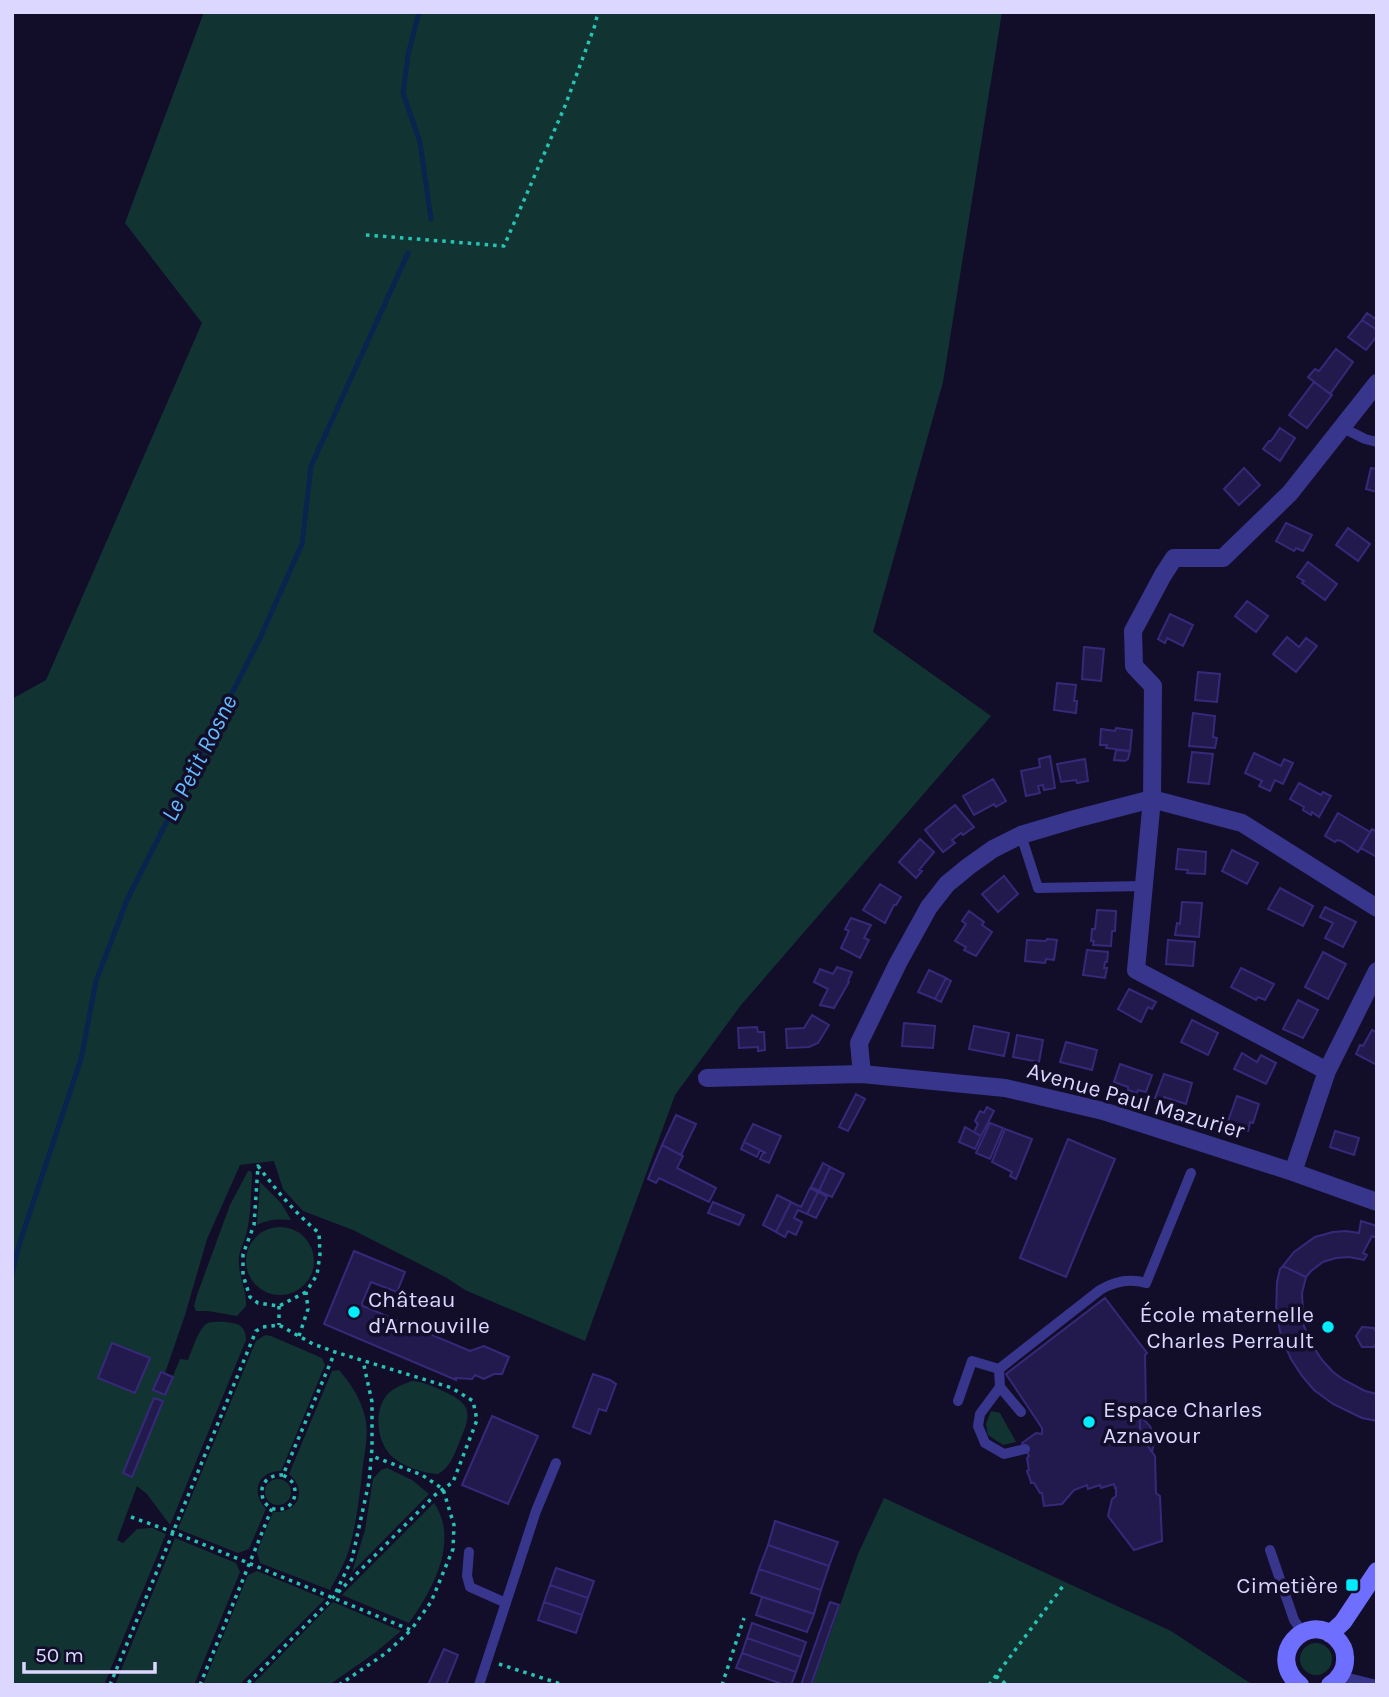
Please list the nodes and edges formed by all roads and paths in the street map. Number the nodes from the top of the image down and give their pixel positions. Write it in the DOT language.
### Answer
graph roads {
  1 [pos="598,12"];
  2 [pos="366,235"];
  3 [pos="1377,383"];
  4 [pos="1343,428"];
  5 [pos="1377,442"];
  6 [pos="1152,799"];
  7 [pos="1021,835"];
  8 [pos="1144,886"];
  9 [pos="1377,908"];
  10 [pos="1377,971"];
  11 [pos="1326,1071"];
  12 [pos="862,1074"];
  13 [pos="706,1078"];
  14 [pos="1293,1172"];
  15 [pos="1191,1173"];
  16 [pos="1377,1202"];
  17 [pos="306,1292"];
  18 [pos="279,1306"];
  19 [pos="279,1325"];
  20 [pos="299,1336"];
  21 [pos="335,1352"];
  22 [pos="363,1361"];
  23 [pos="999,1369"];
  24 [pos="1000,1387"];
  25 [pos="958,1401"];
  26 [pos="1021,1412"];
  27 [pos="1025,1449"];
  28 [pos="372,1456"];
  29 [pos="556,1463"];
  30 [pos="283,1475"];
  31 [pos="443,1489"];
  32 [pos="272,1508"];
  33 [pos="131,1517"];
  34 [pos="173,1532"];
  35 [pos="1270,1550"];
  36 [pos="470,1552"];
  37 [pos="250,1563"];
  38 [pos="1377,1571"];
  39 [pos="1063,1586"];
  40 [pos="333,1597"];
  41 [pos="506,1603"];
  42 [pos="744,1618"];
  43 [pos="411,1630"];
  44 [pos="1303,1633"];
  45 [pos="1331,1634"];
  46 [pos="487,1661"];
  47 [pos="996,1676"];
  48 [pos="1335,1680"];
  49 [pos="1299,1684"];
  50 [pos="110,1685"];
  51 [pos="200,1685"];
  52 [pos="247,1685"];
  53 [pos="339,1685"];
  54 [pos="479,1685"];
  55 [pos="564,1685"];
  56 [pos="722,1685"];
  57 [pos="989,1685"];
  58 [pos="1007,1685"];
  59 [pos="1377,1685"];
  1 -- 2 [label="path"];
  3 -- 4 [label="street"];
  4 -- 5 [label="lane"];
  4 -- 6 [label="street"];
  6 -- 7 [label="street"];
  6 -- 8 [label="street"];
  6 -- 9 [label="street"];
  7 -- 8 [label="lane"];
  7 -- 12 [label="street"];
  8 -- 11 [label="street"];
  10 -- 11 [label="street"];
  11 -- 14 [label="street"];
  12 -- 13 [label="street, Avenue Paul Mazurier"];
  12 -- 14 [label="street, Avenue Paul Mazurier"];
  14 -- 16 [label="street, Avenue Paul Mazurier"];
  15 -- 23 [label="lane"];
  17 -- 18 [label="path"];
  17 -- 18 [label="path"];
  17 -- 20 [label="path"];
  18 -- 19 [label="path"];
  19 -- 20 [label="path"];
  19 -- 34 [label="path"];
  20 -- 21 [label="path"];
  21 -- 22 [label="path"];
  21 -- 30 [label="path"];
  22 -- 28 [label="path"];
  22 -- 31 [label="path"];
  23 -- 24 [label="lane"];
  23 -- 25 [label="lane"];
  24 -- 26 [label="lane"];
  24 -- 27 [label="lane"];
  28 -- 31 [label="path"];
  28 -- 40 [label="path"];
  29 -- 41 [label="lane"];
  30 -- 32 [label="path"];
  30 -- 32 [label="path"];
  31 -- 40 [label="path"];
  31 -- 43 [label="path"];
  32 -- 37 [label="path"];
  33 -- 34 [label="path"];
  34 -- 37 [label="path"];
  34 -- 50 [label="path"];
  35 -- 44 [label="lane"];
  36 -- 41 [label="lane"];
  37 -- 40 [label="path"];
  37 -- 51 [label="path"];
  38 -- 45 [label="street"];
  39 -- 47 [label="path"];
  40 -- 43 [label="path"];
  40 -- 52 [label="path"];
  41 -- 46 [label="lane"];
  42 -- 56 [label="path"];
  43 -- 53 [label="path"];
  44 -- 45 [label="street"];
  44 -- 49 [label="street"];
  45 -- 48 [label="street"];
  46 -- 54 [label="lane"];
  46 -- 55 [label="path"];
  47 -- 57 [label="path"];
  47 -- 58 [label="path"];
  48 -- 59 [label="lane"];
}
